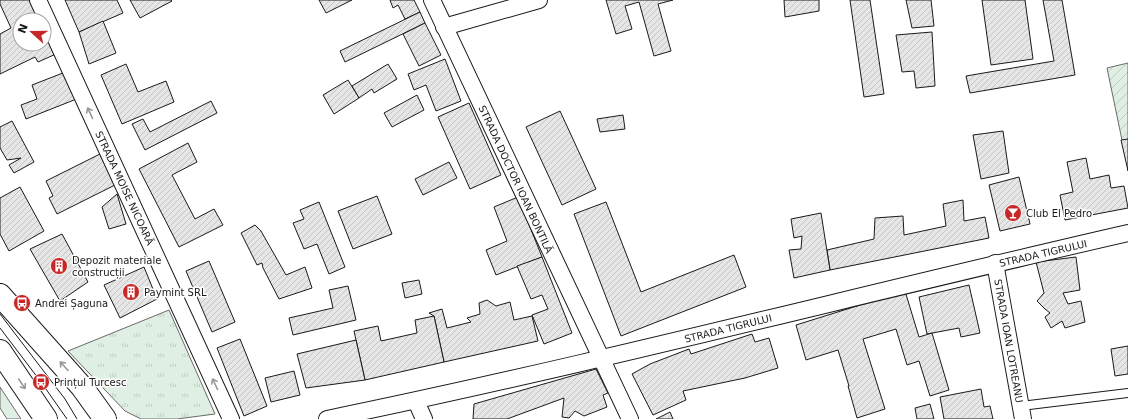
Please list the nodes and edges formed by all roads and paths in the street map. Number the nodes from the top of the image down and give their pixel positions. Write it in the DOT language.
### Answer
graph roads {
  1 [pos="38,0"];
  2 [pos="432,0"];
  3 [pos="539,0"];
  4 [pos="444,27"];
  5 [pos="1128,233"];
  6 [pos="995,263"];
  7 [pos="0,295"];
  8 [pos="0,351"];
  9 [pos="601,358"];
  10 [pos="1128,393"];
  11 [pos="416,401"];
  12 [pos="1022,412"];
  13 [pos="46,419"];
  14 [pos="105,419"];
  15 [pos="231,419"];
  16 [pos="327,419"];
  17 [pos="424,419"];
  18 [pos="630,419"];
  15 -- 1 [label="street, STRADA MOISE NICOARĂ, one-way"];
  2 -- 4 [label="street, STRADA DOCTOR IOAN BONTILĂ"];
  3 -- 4 [label="street"];
  4 -- 9 [label="street, STRADA DOCTOR IOAN BONTILĂ"];
  5 -- 6 [label="street, STRADA TIGRULUI"];
  6 -- 9 [label="street, STRADA TIGRULUI"];
  6 -- 12 [label="street, STRADA IOAN LOTREANU"];
  14 -- 7 [label="main road, one-way"];
  8 -- 13 [label="main road, one-way"];
  9 -- 11 [label="street, STRADA TIGRULUI"];
  9 -- 18 [label="street, STRADA DOCTOR IOAN BONTILĂ"];
  10 -- 12 [label="lane"];
  11 -- 16 [label="street, STRADA TIGRULUI"];
  11 -- 17 [label="street"];
}
